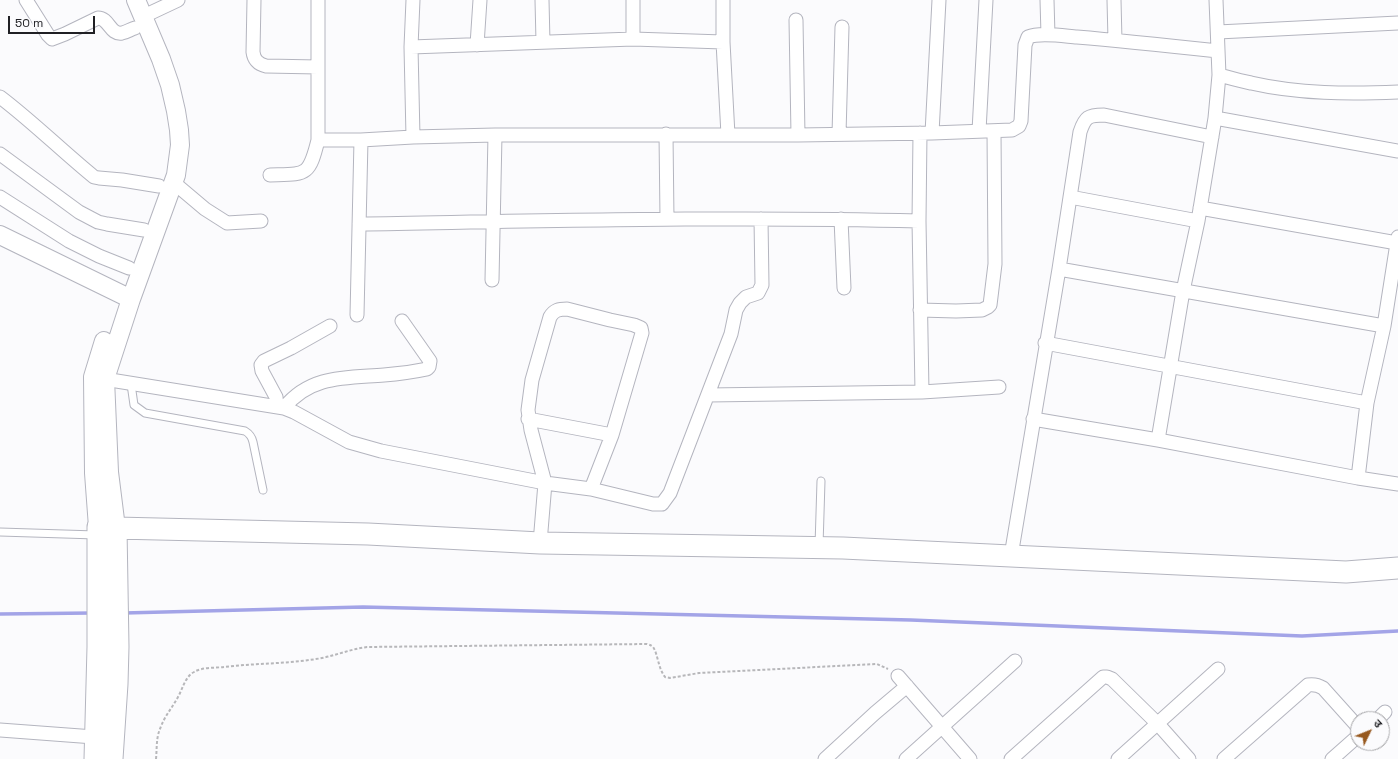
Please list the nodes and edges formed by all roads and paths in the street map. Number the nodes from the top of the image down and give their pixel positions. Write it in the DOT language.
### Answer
graph roads {
  1 [pos="26,0"];
  2 [pos="123,0"];
  3 [pos="178,0"];
  4 [pos="254,0"];
  5 [pos="318,0"];
  6 [pos="413,0"];
  7 [pos="480,0"];
  8 [pos="542,0"];
  9 [pos="633,0"];
  10 [pos="723,0"];
  11 [pos="939,0"];
  12 [pos="986,0"];
  13 [pos="1047,0"];
  14 [pos="1114,0"];
  15 [pos="1216,0"];
  16 [pos="138,15"];
  17 [pos="796,20"];
  18 [pos="1398,23"];
  19 [pos="842,27"];
  20 [pos="1218,32"];
  21 [pos="1048,35"];
  22 [pos="633,39"];
  23 [pos="1115,40"];
  24 [pos="543,42"];
  25 [pos="723,42"];
  26 [pos="477,45"];
  27 [pos="411,47"];
  28 [pos="1218,51"];
  29 [pos="318,67"];
  30 [pos="1219,75"];
  31 [pos="1398,92"];
  32 [pos="0,96"];
  33 [pos="1215,118"];
  34 [pos="979,131"];
  35 [pos="994,131"];
  36 [pos="926,133"];
  37 [pos="666,134"];
  38 [pos="839,134"];
  39 [pos="495,135"];
  40 [pos="728,135"];
  41 [pos="798,135"];
  42 [pos="413,137"];
  43 [pos="1212,137"];
  44 [pos="318,140"];
  45 [pos="361,140"];
  46 [pos="1398,151"];
  47 [pos="0,154"];
  48 [pos="270,176"];
  49 [pos="166,184"];
  50 [pos="0,197"];
  51 [pos="1070,197"];
  52 [pos="1200,208"];
  53 [pos="668,219"];
  54 [pos="760,219"];
  55 [pos="841,219"];
  56 [pos="261,221"];
  57 [pos="919,221"];
  58 [pos="1198,221"];
  59 [pos="493,222"];
  60 [pos="359,224"];
  61 [pos="144,230"];
  62 [pos="0,235"];
  63 [pos="1398,240"];
  64 [pos="129,268"];
  65 [pos="1059,269"];
  66 [pos="492,280"];
  67 [pos="844,288"];
  68 [pos="1183,291"];
  69 [pos="125,296"];
  70 [pos="920,310"];
  71 [pos="357,315"];
  72 [pos="402,321"];
  73 [pos="330,326"];
  74 [pos="1384,326"];
  75 [pos="1045,343"];
  76 [pos="1170,366"];
  77 [pos="99,378"];
  78 [pos="131,384"];
  79 [pos="999,388"];
  80 [pos="922,392"];
  81 [pos="708,395"];
  82 [pos="1368,404"];
  83 [pos="280,407"];
  84 [pos="528,419"];
  85 [pos="1033,419"];
  86 [pos="612,435"];
  87 [pos="1158,440"];
  88 [pos="1358,478"];
  89 [pos="820,481"];
  90 [pos="545,483"];
  91 [pos="1398,484"];
  92 [pos="591,489"];
  93 [pos="263,490"];
  94 [pos="0,532"];
  95 [pos="106,540"];
  96 [pos="540,543"];
  97 [pos="819,548"];
  98 [pos="1010,556"];
  99 [pos="1398,568"];
  100 [pos="108,647"];
  101 [pos="1015,661"];
  102 [pos="1218,669"];
  103 [pos="898,676"];
  104 [pos="907,686"];
  105 [pos="1350,718"];
  106 [pos="1158,724"];
  107 [pos="942,727"];
  108 [pos="0,730"];
  109 [pos="94,737"];
  110 [pos="1350,743"];
  111 [pos="94,759"];
  112 [pos="112,759"];
  113 [pos="156,759"];
  114 [pos="825,759"];
  115 [pos="906,759"];
  116 [pos="970,759"];
  117 [pos="1011,759"];
  118 [pos="1118,759"];
  119 [pos="1189,759"];
  120 [pos="1224,759"];
  121 [pos="1332,759"];
  1 -- 16 [label="street"];
  2 -- 16 [label="main road"];
  3 -- 16 [label="street"];
  4 -- 29 [label="street"];
  5 -- 29 [label="street"];
  6 -- 27 [label="street"];
  7 -- 26 [label="street"];
  8 -- 24 [label="street"];
  9 -- 22 [label="street"];
  10 -- 25 [label="street"];
  11 -- 36 [label="street"];
  12 -- 34 [label="street"];
  13 -- 21 [label="street"];
  14 -- 23 [label="street"];
  15 -- 20 [label="street"];
  16 -- 49 [label="main road"];
  17 -- 41 [label="street"];
  18 -- 20 [label="street"];
  19 -- 38 [label="street"];
  20 -- 28 [label="street"];
  21 -- 23 [label="street"];
  21 -- 35 [label="street"];
  22 -- 24 [label="street"];
  22 -- 25 [label="street"];
  23 -- 28 [label="street"];
  24 -- 26 [label="street"];
  25 -- 40 [label="street"];
  26 -- 27 [label="street"];
  27 -- 42 [label="street"];
  28 -- 30 [label="street"];
  29 -- 44 [label="street"];
  30 -- 31 [label="street"];
  30 -- 33 [label="street"];
  32 -- 49 [label="street"];
  33 -- 43 [label="street"];
  33 -- 46 [label="street"];
  34 -- 35 [label="street"];
  34 -- 36 [label="street"];
  35 -- 70 [label="street"];
  36 -- 38 [label="street"];
  36 -- 57 [label="street"];
  37 -- 39 [label="street"];
  37 -- 40 [label="street"];
  37 -- 53 [label="street"];
  38 -- 41 [label="street"];
  39 -- 42 [label="street"];
  39 -- 59 [label="street"];
  40 -- 41 [label="street"];
  42 -- 45 [label="street"];
  43 -- 51 [label="street"];
  43 -- 52 [label="street"];
  44 -- 45 [label="street"];
  44 -- 48 [label="street"];
  45 -- 60 [label="street"];
  47 -- 61 [label="street"];
  49 -- 56 [label="street"];
  49 -- 61 [label="main road"];
  49 -- 69 [label="main road"];
  50 -- 64 [label="street"];
  51 -- 58 [label="street"];
  51 -- 65 [label="street"];
  52 -- 58 [label="street"];
  52 -- 63 [label="street"];
  53 -- 54 [label="street"];
  53 -- 59 [label="street"];
  54 -- 55 [label="street"];
  54 -- 81 [label="street"];
  55 -- 57 [label="street"];
  55 -- 67 [label="street"];
  57 -- 70 [label="street"];
  58 -- 68 [label="street"];
  59 -- 60 [label="street"];
  59 -- 66 [label="street"];
  60 -- 71 [label="street"];
  61 -- 64 [label="main road"];
  62 -- 69 [label="main road"];
  63 -- 74 [label="street"];
  64 -- 69 [label="main road"];
  65 -- 68 [label="street"];
  65 -- 75 [label="street"];
  68 -- 74 [label="street"];
  68 -- 76 [label="street"];
  69 -- 77 [label="main road"];
  70 -- 80 [label="street"];
  72 -- 83 [label="street"];
  73 -- 83 [label="street"];
  74 -- 82 [label="street"];
  75 -- 76 [label="street"];
  75 -- 85 [label="street"];
  76 -- 82 [label="street"];
  76 -- 87 [label="street"];
  77 -- 78 [label="street"];
  77 -- 95 [label="main road"];
  78 -- 83 [label="street"];
  78 -- 93 [label="lane"];
  79 -- 80 [label="street"];
  80 -- 81 [label="street"];
  81 -- 92 [label="street"];
  82 -- 88 [label="street"];
  83 -- 90 [label="street"];
  84 -- 86 [label="street"];
  84 -- 86 [label="street"];
  84 -- 90 [label="street"];
  85 -- 87 [label="street"];
  85 -- 98 [label="street"];
  86 -- 92 [label="street"];
  87 -- 88 [label="street"];
  88 -- 91 [label="street"];
  89 -- 97 [label="lane"];
  90 -- 92 [label="street"];
  90 -- 96 [label="street"];
  94 -- 95 [label="lane"];
  95 -- 96 [label="main road"];
  95 -- 100 [label="main road"];
  96 -- 97 [label="main road"];
  97 -- 98 [label="main road"];
  98 -- 99 [label="main road"];
  100 -- 109 [label="main road"];
  100 -- 112 [label="main road"];
  101 -- 107 [label="street"];
  102 -- 106 [label="street"];
  103 -- 104 [label="street"];
  103 -- 113 [label="path"];
  104 -- 107 [label="street"];
  104 -- 114 [label="street"];
  105 -- 120 [label="street"];
  106 -- 117 [label="street"];
  106 -- 118 [label="street"];
  106 -- 119 [label="street"];
  107 -- 115 [label="street"];
  107 -- 116 [label="street"];
  108 -- 109 [label="street"];
  109 -- 111 [label="main road"];
  110 -- 121 [label="street"];
}
